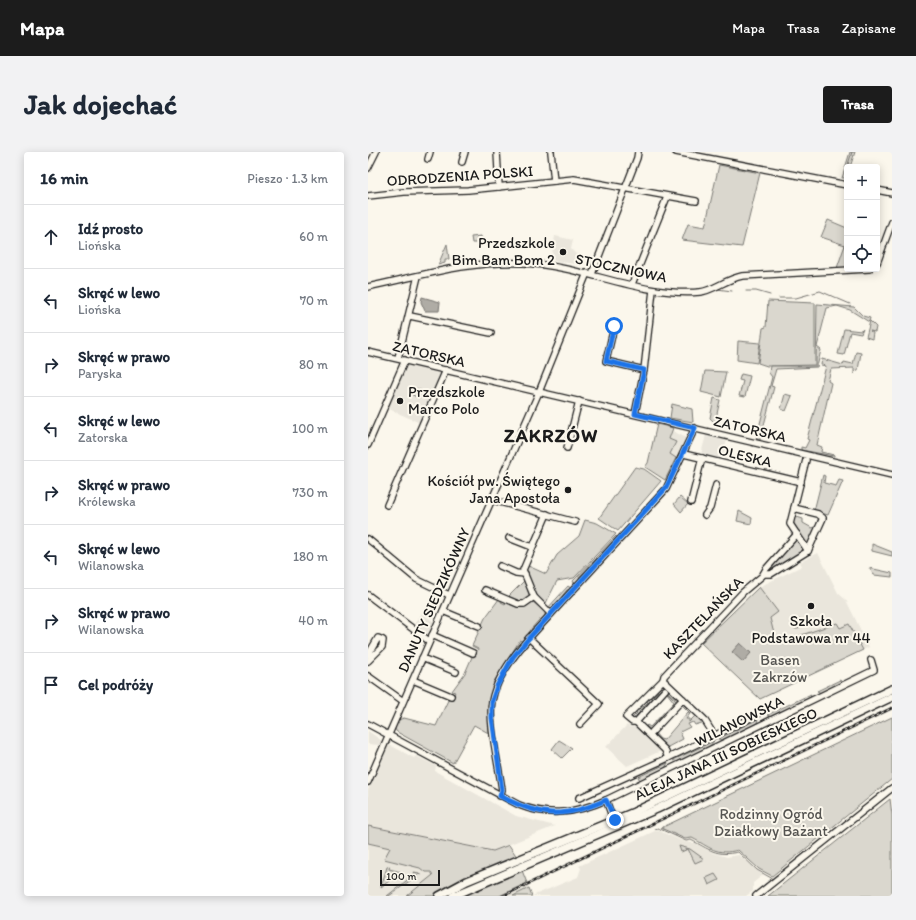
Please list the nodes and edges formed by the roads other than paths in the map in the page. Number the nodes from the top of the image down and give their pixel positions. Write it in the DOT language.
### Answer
graph roads {
  1 [pos="376,152"];
  2 [pos="430,152"];
  3 [pos="465,152"];
  4 [pos="497,152"];
  5 [pos="551,152"];
  6 [pos="642,152"];
  7 [pos="676,152"];
  8 [pos="638,155"];
  9 [pos="428,159"];
  10 [pos="462,162"];
  11 [pos="368,168"];
  12 [pos="554,181"];
  13 [pos="844,183"];
  14 [pos="498,187"];
  15 [pos="626,189"];
  16 [pos="880,191"];
  17 [pos="892,193"];
  18 [pos="368,196"];
  19 [pos="667,196"];
  20 [pos="696,201"];
  21 [pos="892,222"];
  22 [pos="880,255"];
  23 [pos="844,270"];
  24 [pos="590,273"];
  25 [pos="418,276"];
  26 [pos="632,284"];
  27 [pos="368,287"];
  28 [pos="652,290"];
  29 [pos="410,316"];
  30 [pos="614,326"];
  31 [pos="491,333"];
  32 [pos="368,352"];
  33 [pos="398,358"];
  34 [pos="405,360"];
  35 [pos="446,370"];
  36 [pos="644,370"];
  37 [pos="539,392"];
  38 [pos="579,401"];
  39 [pos="635,414"];
  40 [pos="695,428"];
  41 [pos="368,445"];
  42 [pos="567,448"];
  43 [pos="684,454"];
  44 [pos="702,458"];
  45 [pos="806,460"];
  46 [pos="892,475"];
  47 [pos="801,482"];
  48 [pos="716,485"];
  49 [pos="492,500"];
  50 [pos="691,502"];
  51 [pos="387,505"];
  52 [pos="794,508"];
  53 [pos="548,514"];
  54 [pos="705,515"];
  55 [pos="575,522"];
  56 [pos="797,534"];
  57 [pos="509,538"];
  58 [pos="368,539"];
  59 [pos="532,547"];
  60 [pos="808,551"];
  61 [pos="500,566"];
  62 [pos="525,574"];
  63 [pos="764,574"];
  64 [pos="485,590"];
  65 [pos="368,595"];
  66 [pos="449,596"];
  67 [pos="534,597"];
  68 [pos="442,611"];
  69 [pos="551,614"];
  70 [pos="478,626"];
  71 [pos="430,638"];
  72 [pos="529,638"];
  73 [pos="473,653"];
  74 [pos="368,655"];
  75 [pos="422,658"];
  76 [pos="871,660"];
  77 [pos="368,661"];
  78 [pos="456,672"];
  79 [pos="368,676"];
  80 [pos="412,680"];
  81 [pos="663,680"];
  82 [pos="892,689"];
  83 [pos="665,690"];
  84 [pos="451,696"];
  85 [pos="892,697"];
  86 [pos="683,700"];
  87 [pos="403,701"];
  88 [pos="757,715"];
  89 [pos="636,722"];
  90 [pos="368,724"];
  91 [pos="580,724"];
  92 [pos="652,732"];
  93 [pos="389,735"];
  94 [pos="714,735"];
  95 [pos="668,758"];
  96 [pos="368,782"];
  97 [pos="892,788"];
  98 [pos="500,796"];
  99 [pos="579,798"];
  100 [pos="606,800"];
  101 [pos="615,820"];
  102 [pos="604,832"];
  103 [pos="439,896"];
  104 [pos="453,896"];
  105 [pos="756,896"];
  1 -- 11 [label="street"];
  2 -- 9 [label="street"];
  3 -- 10 [label="street"];
  4 -- 14 [label="street"];
  5 -- 12 [label="street"];
  6 -- 8 [label="street, DANUTY SIEDZIKÓWNY"];
  7 -- 13 [label="street"];
  8 -- 15 [label="street, DANUTY SIEDZIKÓWNY"];
  12 -- 14 [label="street, ODRODZENIA POLSKI"];
  12 -- 15 [label="street, ODRODZENIA POLSKI"];
  14 -- 18 [label="street, ODRODZENIA POLSKI"];
  15 -- 19 [label="street, ODRODZENIA POLSKI"];
  15 -- 24 [label="street, DANUTY SIEDZIKÓWNY"];
  16 -- 17 [label="street"];
  19 -- 20 [label="street, ODRODZENIA POLSKI"];
  19 -- 26 [label="street"];
  21 -- 22 [label="street"];
  23 -- 28 [label="street, STOCZNIOWA"];
  24 -- 25 [label="street, STOCZNIOWA"];
  24 -- 26 [label="street, STOCZNIOWA"];
  24 -- 37 [label="street, DANUTY SIEDZIKÓWNY"];
  25 -- 27 [label="street, STOCZNIOWA"];
  25 -- 29 [label="street"];
  26 -- 28 [label="street, STOCZNIOWA"];
  28 -- 36 [label="street"];
  29 -- 31 [label="street"];
  29 -- 33 [label="street"];
  30 -- 36 [label="street"];
  32 -- 33 [label="street, ZATORSKA"];
  33 -- 34 [label="street, ZATORSKA"];
  34 -- 35 [label="street, ZATORSKA"];
  34 -- 41 [label="street"];
  35 -- 37 [label="street, ZATORSKA"];
  35 -- 51 [label="street"];
  36 -- 39 [label="street"];
  37 -- 38 [label="street, ZATORSKA"];
  37 -- 49 [label="street, DANUTY SIEDZIKÓWNY"];
  38 -- 39 [label="street, ZATORSKA"];
  38 -- 42 [label="street"];
  39 -- 40 [label="street, ZATORSKA"];
  40 -- 43 [label="street"];
  40 -- 46 [label="street, ZATORSKA"];
  43 -- 44 [label="street, OLESKA"];
  43 -- 69 [label="street"];
  44 -- 47 [label="street, OLESKA"];
  44 -- 50 [label="street"];
  45 -- 47 [label="street"];
  47 -- 52 [label="street"];
  48 -- 54 [label="street"];
  49 -- 53 [label="street"];
  49 -- 66 [label="street, DANUTY SIEDZIKÓWNY"];
  52 -- 56 [label="street"];
  52 -- 60 [label="street"];
  53 -- 55 [label="street"];
  53 -- 59 [label="street"];
  56 -- 60 [label="street"];
  56 -- 63 [label="street, KASZTELAŃSKA"];
  57 -- 59 [label="street"];
  58 -- 66 [label="street"];
  59 -- 62 [label="street"];
  60 -- 63 [label="street, KASZTELAŃSKA"];
  61 -- 62 [label="street"];
  62 -- 67 [label="street"];
  63 -- 81 [label="street, KASZTELAŃSKA"];
  64 -- 67 [label="street"];
  65 -- 71 [label="street"];
  66 -- 68 [label="street, DANUTY SIEDZIKÓWNY"];
  67 -- 69 [label="street"];
  68 -- 70 [label="street"];
  68 -- 71 [label="street, DANUTY SIEDZIKÓWNY"];
  69 -- 72 [label="street"];
  71 -- 73 [label="street"];
  71 -- 75 [label="street, DANUTY SIEDZIKÓWNY"];
  72 -- 91 [label="street"];
  72 -- 98 [label="street"];
  74 -- 77 [label="street"];
  75 -- 78 [label="street"];
  75 -- 80 [label="street, DANUTY SIEDZIKÓWNY"];
  76 -- 100 [label="street, WILANOWSKA"];
  79 -- 87 [label="street"];
  80 -- 84 [label="street"];
  80 -- 87 [label="street, DANUTY SIEDZIKÓWNY"];
  81 -- 86 [label="street"];
  81 -- 89 [label="street, KASZTELAŃSKA"];
  82 -- 101 [label="main road, ALEJA JANA III SOBIESKIEGO"];
  83 -- 89 [label="street"];
  85 -- 102 [label="main road, ALEJA JANA III SOBIESKIEGO"];
  86 -- 92 [label="street"];
  86 -- 94 [label="street"];
  87 -- 93 [label="street, DANUTY SIEDZIKÓWNY"];
  88 -- 94 [label="street"];
  89 -- 95 [label="street"];
  90 -- 93 [label="street, WILANOWSKA"];
  93 -- 96 [label="street, DANUTY SIEDZIKÓWNY"];
  93 -- 98 [label="street, WILANOWSKA"];
  94 -- 95 [label="street"];
  95 -- 99 [label="street"];
  97 -- 105 [label="street"];
  98 -- 100 [label="street, WILANOWSKA"];
  100 -- 101 [label="street"];
  101 -- 102 [label="street"];
  101 -- 103 [label="main road, ALEJA JANA III SOBIESKIEGO"];
  102 -- 104 [label="main road, ALEJA JANA III SOBIESKIEGO"];
}
